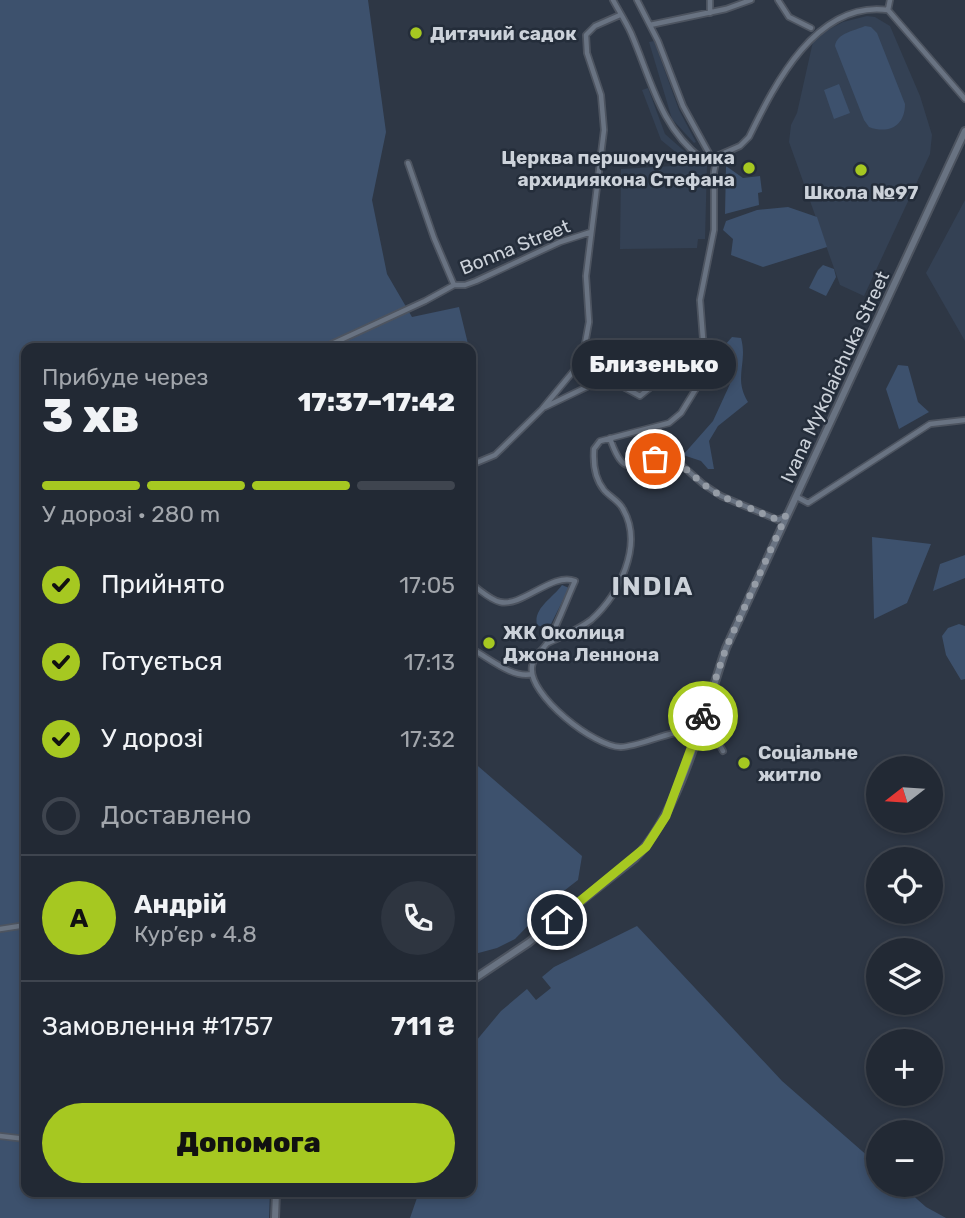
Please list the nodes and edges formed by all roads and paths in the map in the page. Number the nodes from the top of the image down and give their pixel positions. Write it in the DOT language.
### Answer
graph roads {
  1 [pos="613,0"];
  2 [pos="637,0"];
  3 [pos="710,0"];
  4 [pos="751,0"];
  5 [pos="778,0"];
  6 [pos="890,0"];
  7 [pos="869,3"];
  8 [pos="888,10"];
  9 [pos="710,13"];
  10 [pos="620,15"];
  11 [pos="817,22"];
  12 [pos="650,25"];
  13 [pos="811,29"];
  14 [pos="805,35"];
  15 [pos="796,46"];
  16 [pos="965,99"];
  17 [pos="965,131"];
  18 [pos="714,157"];
  19 [pos="408,163"];
  20 [pos="591,232"];
  21 [pos="454,285"];
  22 [pos="334,343"];
  23 [pos="705,365"];
  24 [pos="542,409"];
  25 [pos="965,420"];
  26 [pos="610,439"];
  27 [pos="476,462"];
  28 [pos="797,497"];
  29 [pos="786,516"];
  30 [pos="476,587"];
  31 [pos="548,643"];
  32 [pos="476,651"];
  33 [pos="532,674"];
  34 [pos="698,731"];
  35 [pos="723,751"];
  36 [pos="21,926"];
  37 [pos="0,929"];
  38 [pos="476,978"];
  39 [pos="0,1136"];
  40 [pos="21,1138"];
  41 [pos="275,1197"];
  42 [pos="275,1218"];
  1 -- 10 [label="street"];
  2 -- 12 [label="street"];
  3 -- 9 [label="street"];
  4 -- 9 [label="street"];
  5 -- 13 [label="street"];
  6 -- 8 [label="street"];
  7 -- 8 [label="street"];
  8 -- 16 [label="street"];
  9 -- 12 [label="street"];
  10 -- 18 [label="street"];
  10 -- 20 [label="street"];
  11 -- 13 [label="street"];
  12 -- 18 [label="street"];
  13 -- 14 [label="street"];
  15 -- 18 [label="street"];
  17 -- 28 [label="street, Ivana Mykolaichuka Street"];
  18 -- 23 [label="street"];
  19 -- 21 [label="street, Bonna Street"];
  20 -- 21 [label="street, Bonna Street"];
  20 -- 24 [label="street"];
  21 -- 22 [label="street"];
  23 -- 24 [label="street"];
  23 -- 26 [label="street"];
  24 -- 27 [label="street"];
  25 -- 28 [label="street"];
  26 -- 29 [label="street"];
  26 -- 31 [label="street"];
  28 -- 29 [label="street, Ivana Mykolaichuka Street"];
  29 -- 34 [label="street, Ivana Mykolaichuka Street"];
  30 -- 31 [label="street"];
  31 -- 33 [label="street"];
  32 -- 33 [label="street"];
  33 -- 34 [label="street"];
  34 -- 35 [label="street"];
  34 -- 38 [label="street, Ivana Mykolaichuka Street"];
  36 -- 37 [label="street"];
  39 -- 40 [label="street"];
  41 -- 42 [label="street"];
}
